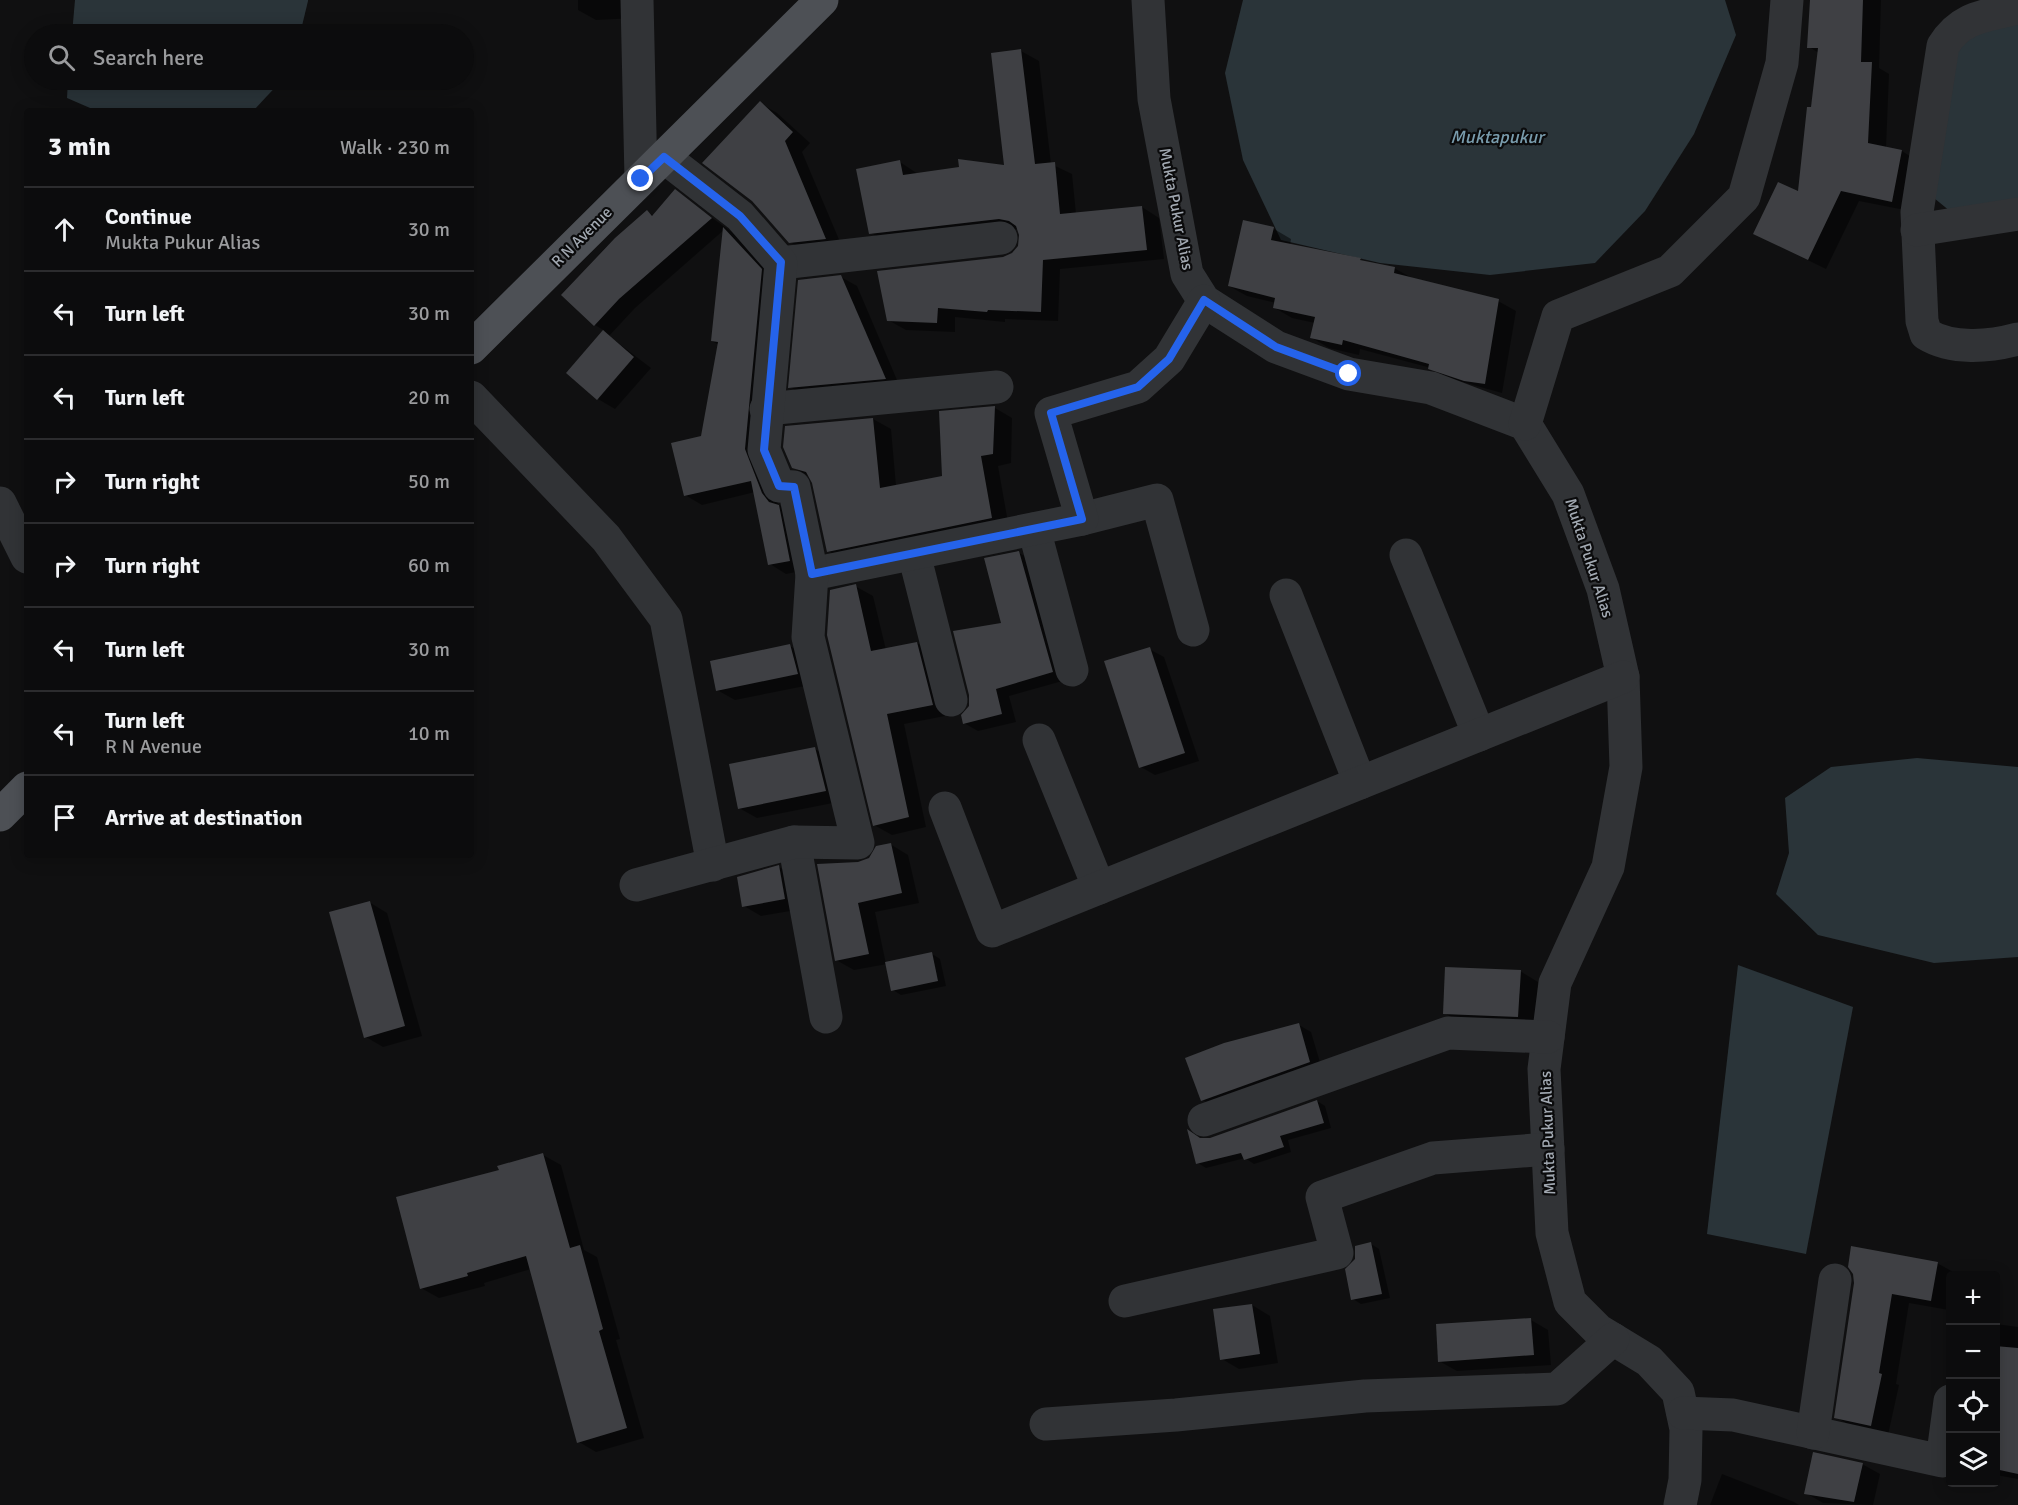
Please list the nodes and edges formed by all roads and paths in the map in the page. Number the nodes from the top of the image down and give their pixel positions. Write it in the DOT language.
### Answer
graph roads {
  1 [pos="637,0"];
  2 [pos="822,0"];
  3 [pos="1148,0"];
  4 [pos="1787,0"];
  5 [pos="2018,8"];
  6 [pos="652,168"];
  7 [pos="2018,214"];
  8 [pos="1917,230"];
  9 [pos="1001,238"];
  10 [pos="781,262"];
  11 [pos="1204,300"];
  12 [pos="2018,339"];
  13 [pos="474,345"];
  14 [pos="997,387"];
  15 [pos="474,400"];
  16 [pos="766,409"];
  17 [pos="1525,424"];
  18 [pos="0,503"];
  19 [pos="1082,519"];
  20 [pos="1034,529"];
  21 [pos="24,551"];
  22 [pos="914,554"];
  23 [pos="1406,555"];
  24 [pos="812,574"];
  25 [pos="1286,595"];
  26 [pos="1193,630"];
  27 [pos="1072,670"];
  28 [pos="1623,677"];
  29 [pos="951,700"];
  30 [pos="1479,735"];
  31 [pos="1039,740"];
  32 [pos="1360,783"];
  33 [pos="24,791"];
  34 [pos="945,808"];
  35 [pos="0,815"];
  36 [pos="794,842"];
  37 [pos="713,865"];
  38 [pos="636,885"];
  39 [pos="1099,888"];
  40 [pos="826,1017"];
  41 [pos="1548,1037"];
  42 [pos="1204,1120"];
  43 [pos="1548,1149"];
  44 [pos="1835,1280"];
  45 [pos="1125,1301"];
  46 [pos="1613,1339"];
  47 [pos="1683,1413"];
  48 [pos="1046,1425"];
  49 [pos="1946,1431"];
  50 [pos="1813,1432"];
  51 [pos="1680,1505"];
  1 -- 6 [label="street"];
  2 -- 6 [label="main road, R N Avenue"];
  3 -- 11 [label="street, Mukta Pukur Alias"];
  4 -- 17 [label="street"];
  5 -- 8 [label="street"];
  6 -- 10 [label="street"];
  6 -- 13 [label="main road, R N Avenue"];
  7 -- 8 [label="street"];
  8 -- 12 [label="street"];
  9 -- 10 [label="street"];
  10 -- 16 [label="street"];
  11 -- 17 [label="street, Mukta Pukur Alias"];
  11 -- 19 [label="street"];
  14 -- 16 [label="street"];
  15 -- 37 [label="street"];
  16 -- 24 [label="street"];
  17 -- 28 [label="street, Mukta Pukur Alias"];
  18 -- 21 [label="street"];
  19 -- 20 [label="street"];
  19 -- 26 [label="street"];
  20 -- 22 [label="street"];
  20 -- 27 [label="street"];
  22 -- 24 [label="street"];
  22 -- 29 [label="street"];
  23 -- 30 [label="street"];
  24 -- 36 [label="street"];
  25 -- 32 [label="street"];
  28 -- 30 [label="street"];
  28 -- 41 [label="street, Mukta Pukur Alias"];
  30 -- 32 [label="street"];
  31 -- 39 [label="street"];
  32 -- 39 [label="street"];
  33 -- 35 [label="main road"];
  34 -- 39 [label="street"];
  36 -- 37 [label="street"];
  36 -- 40 [label="street"];
  37 -- 38 [label="street"];
  41 -- 42 [label="street"];
  41 -- 43 [label="street, Mukta Pukur Alias"];
  43 -- 45 [label="street"];
  43 -- 46 [label="street, Mukta Pukur Alias"];
  44 -- 50 [label="street"];
  46 -- 47 [label="street, Mukta Pukur Alias"];
  46 -- 48 [label="street"];
  47 -- 50 [label="street"];
  47 -- 51 [label="street, Mukta Pukur Alias"];
  49 -- 50 [label="street"];
}
